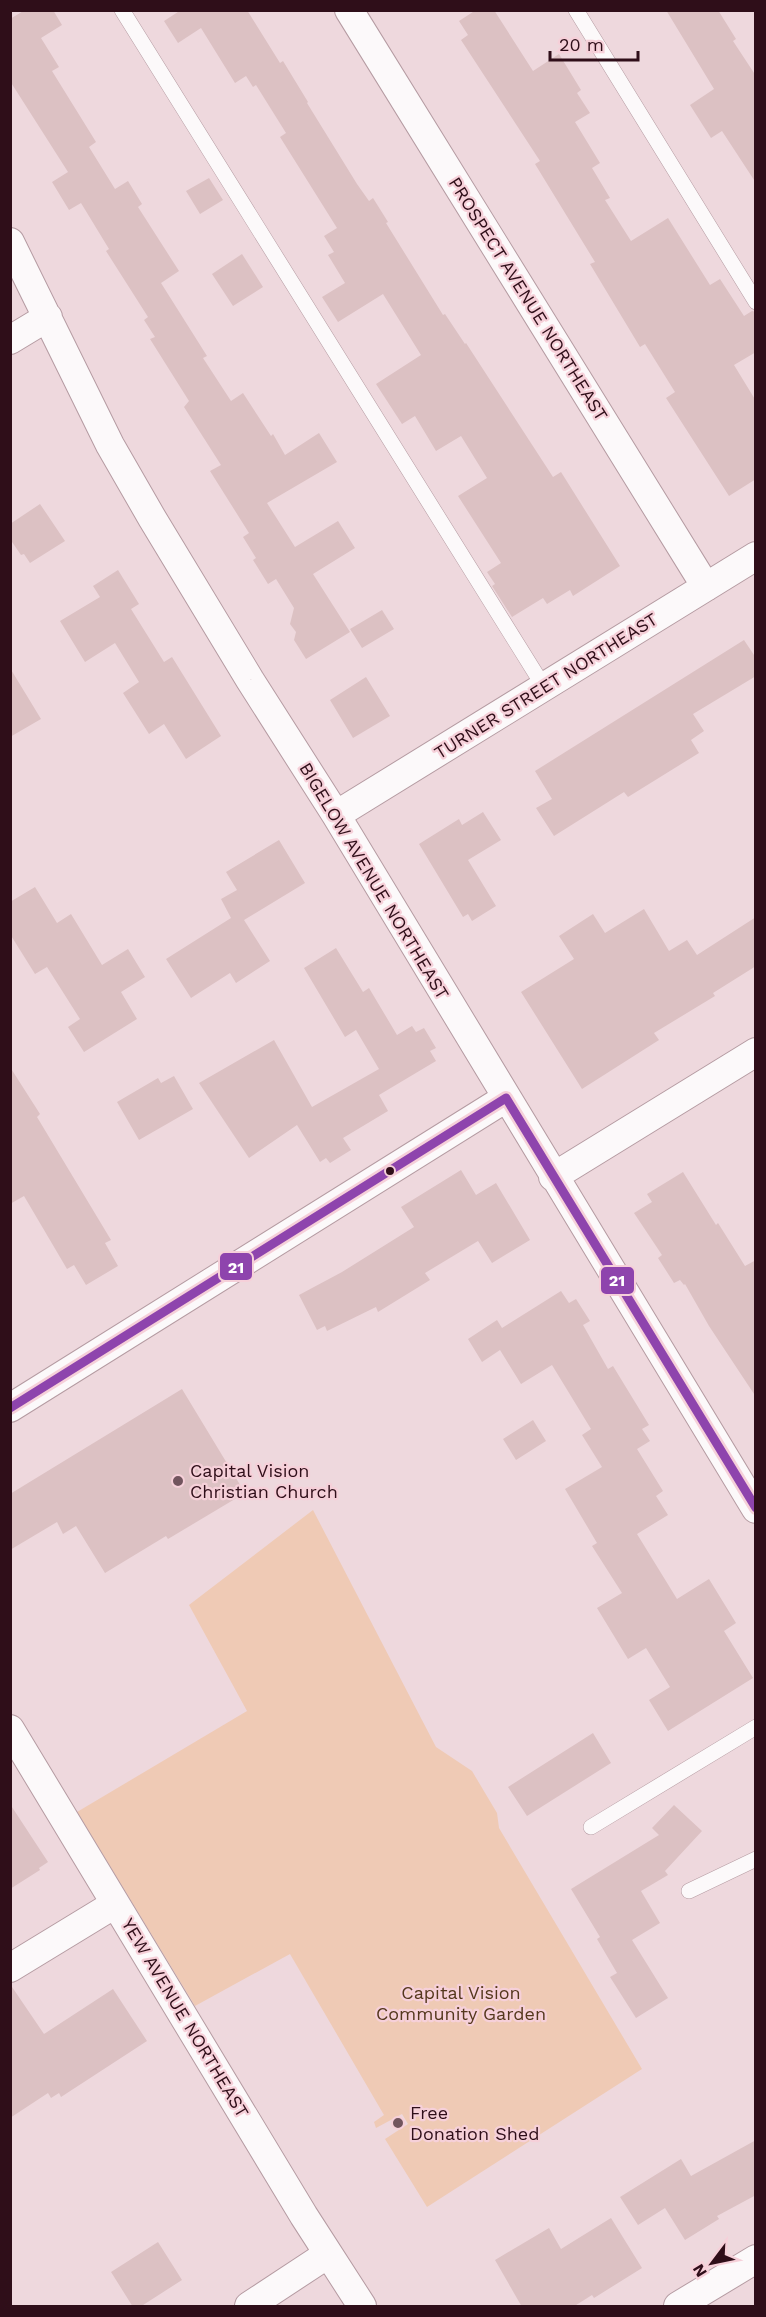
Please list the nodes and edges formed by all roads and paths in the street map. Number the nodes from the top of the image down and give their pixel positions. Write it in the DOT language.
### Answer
graph roads {
  1 [pos="122,10"];
  2 [pos="349,10"];
  3 [pos="576,10"];
  4 [pos="10,242"];
  5 [pos="756,302"];
  6 [pos="48,317"];
  7 [pos="10,340"];
  8 [pos="756,556"];
  9 [pos="706,587"];
  10 [pos="544,687"];
  11 [pos="336,815"];
  12 [pos="756,1052"];
  13 [pos="506,1098"];
  14 [pos="553,1177"];
  15 [pos="10,1408"];
  16 [pos="756,1509"];
  17 [pos="756,1727"];
  18 [pos="10,1729"];
  19 [pos="591,1827"];
  20 [pos="756,1859"];
  21 [pos="689,1891"];
  22 [pos="116,1904"];
  23 [pos="10,1968"];
  24 [pos="328,2254"];
  25 [pos="756,2259"];
  26 [pos="249,2307"];
  27 [pos="362,2307"];
  28 [pos="678,2307"];
  1 -- 10 [label="lane"];
  2 -- 9 [label="street, PROSPECT AVENUE NORTHEAST"];
  3 -- 5 [label="lane"];
  4 -- 6 [label="street, BIGELOW AVENUE NORTHEAST"];
  6 -- 7 [label="street"];
  6 -- 11 [label="street, BIGELOW AVENUE NORTHEAST"];
  8 -- 9 [label="street, TURNER STREET NORTHEAST"];
  9 -- 10 [label="street, TURNER STREET NORTHEAST"];
  10 -- 11 [label="street, TURNER STREET NORTHEAST"];
  11 -- 13 [label="street, BIGELOW AVENUE NORTHEAST"];
  12 -- 14 [label="street"];
  13 -- 14 [label="street, BIGELOW AVENUE NORTHEAST"];
  13 -- 15 [label="street"];
  14 -- 16 [label="street, BIGELOW AVENUE NORTHEAST"];
  17 -- 19 [label="lane"];
  18 -- 22 [label="street, YEW AVENUE NORTHEAST"];
  20 -- 21 [label="lane"];
  22 -- 23 [label="street"];
  22 -- 24 [label="street, YEW AVENUE NORTHEAST"];
  24 -- 26 [label="street"];
  24 -- 27 [label="street, YEW AVENUE NORTHEAST"];
  25 -- 28 [label="street"];
}
